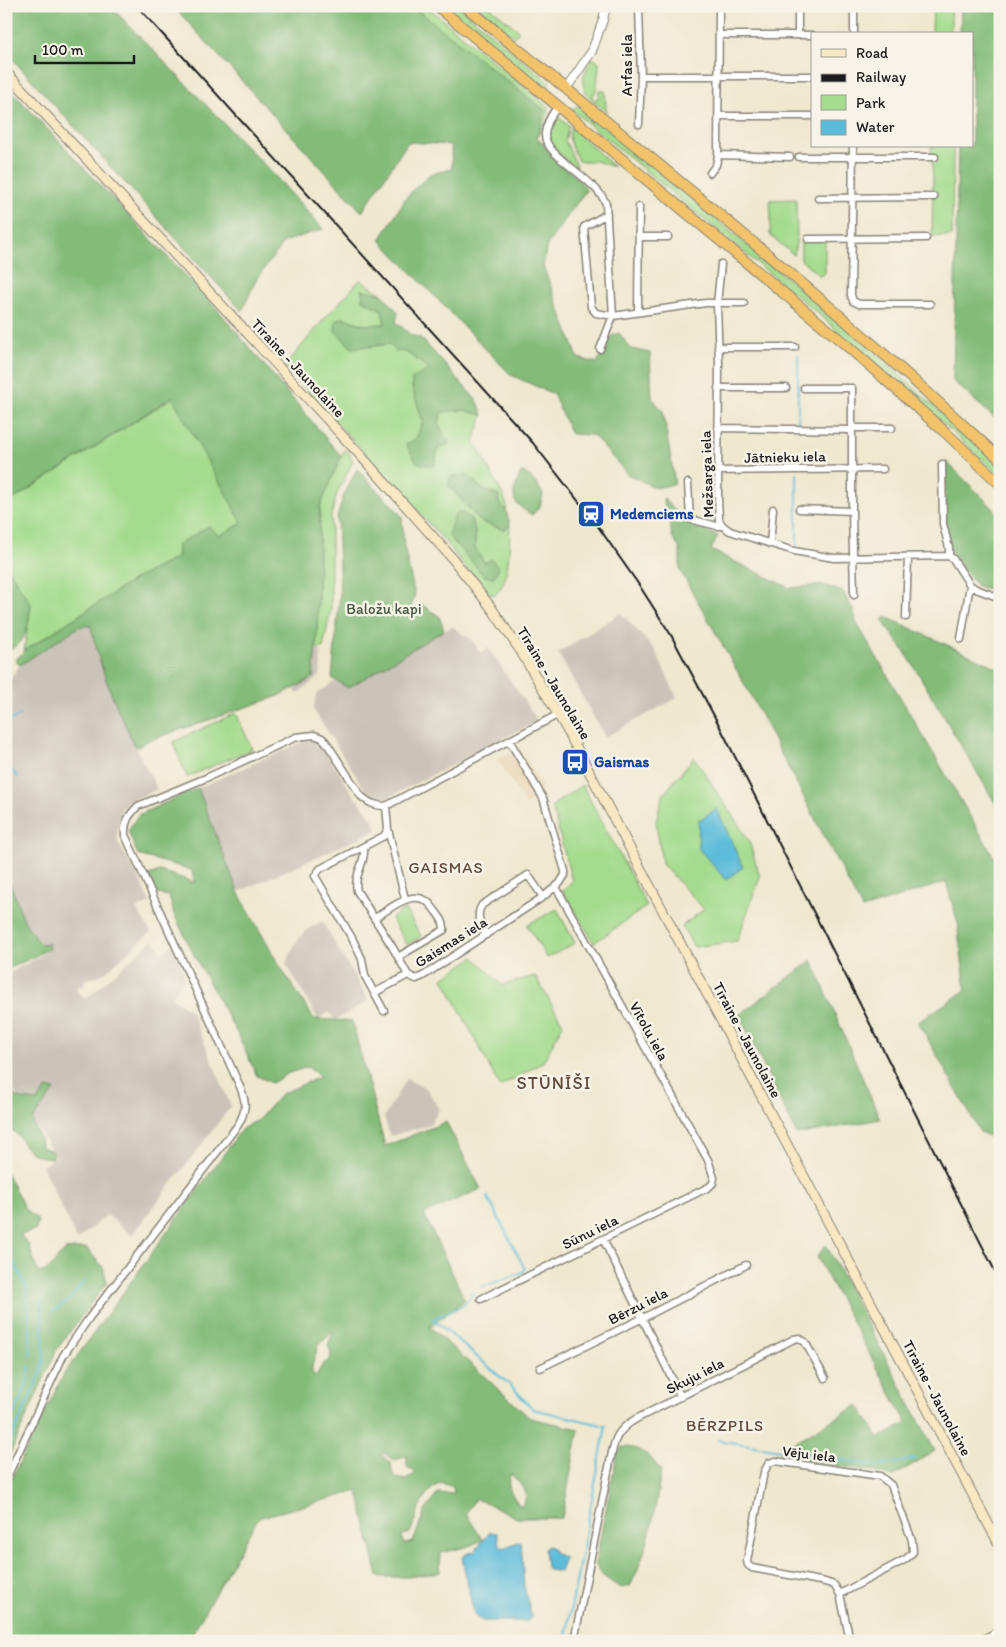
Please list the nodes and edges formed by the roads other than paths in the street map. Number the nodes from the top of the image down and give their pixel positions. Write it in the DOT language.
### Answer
graph roads {
  1 [pos="437,6"];
  2 [pos="465,6"];
  3 [pos="606,6"];
  4 [pos="639,6"];
  5 [pos="719,6"];
  6 [pos="798,6"];
  7 [pos="854,6"];
  8 [pos="854,32"];
  9 [pos="719,35"];
  10 [pos="798,35"];
  11 [pos="811,36"];
  12 [pos="6,72"];
  13 [pos="719,75"];
  14 [pos="641,76"];
  15 [pos="811,76"];
  16 [pos="566,89"];
  17 [pos="558,106"];
  18 [pos="719,116"];
  19 [pos="811,116"];
  20 [pos="639,124"];
  21 [pos="853,148"];
  22 [pos="718,155"];
  23 [pos="799,157"];
  24 [pos="853,157"];
  25 [pos="935,157"];
  26 [pos="790,158"];
  27 [pos="710,173"];
  28 [pos="853,197"];
  29 [pos="934,197"];
  30 [pos="818,198"];
  31 [pos="639,207"];
  32 [pos="607,214"];
  33 [pos="639,237"];
  34 [pos="668,238"];
  35 [pos="853,238"];
  36 [pos="926,238"];
  37 [pos="808,239"];
  38 [pos="721,264"];
  39 [pos="717,304"];
  40 [pos="744,304"];
  41 [pos="930,304"];
  42 [pos="638,312"];
  43 [pos="613,316"];
  44 [pos="718,347"];
  45 [pos="795,347"];
  46 [pos="600,349"];
  47 [pos="718,388"];
  48 [pos="786,388"];
  49 [pos="804,388"];
  50 [pos="718,428"];
  51 [pos="892,428"];
  52 [pos="852,429"];
  53 [pos="1000,459"];
  54 [pos="942,464"];
  55 [pos="852,469"];
  56 [pos="883,469"];
  57 [pos="718,470"];
  58 [pos="688,483"];
  59 [pos="1000,484"];
  60 [pos="773,509"];
  61 [pos="799,509"];
  62 [pos="852,511"];
  63 [pos="722,526"];
  64 [pos="770,544"];
  65 [pos="949,556"];
  66 [pos="852,557"];
  67 [pos="908,557"];
  68 [pos="970,585"];
  69 [pos="854,595"];
  70 [pos="1000,598"];
  71 [pos="906,618"];
  72 [pos="961,639"];
  73 [pos="559,714"];
  74 [pos="509,740"];
  75 [pos="386,806"];
  76 [pos="388,829"];
  77 [pos="364,848"];
  78 [pos="556,887"];
  79 [pos="543,897"];
  80 [pos="405,899"];
  81 [pos="375,918"];
  82 [pos="486,935"];
  83 [pos="398,957"];
  84 [pos="408,975"];
  85 [pos="374,993"];
  86 [pos="384,1012"];
  87 [pos="710,1187"];
  88 [pos="603,1239"];
  89 [pos="746,1265"];
  90 [pos="481,1298"];
  91 [pos="642,1318"];
  92 [pos="540,1368"];
  93 [pos="825,1378"];
  94 [pos="681,1397"];
  95 [pos="6,1479"];
  96 [pos="1000,1546"];
  97 [pos="840,1594"];
  98 [pos="1000,1630"];
  99 [pos="574,1641"];
  100 [pos="850,1641"];
  101 [pos="980,1641"];
  1 -- 17 [label="highway"];
  2 -- 16 [label="highway"];
  3 -- 16 [label="street"];
  4 -- 14 [label="street, Arfas iela"];
  5 -- 9 [label="street"];
  6 -- 10 [label="street"];
  7 -- 8 [label="street"];
  9 -- 10 [label="street"];
  9 -- 13 [label="street"];
  10 -- 11 [label="street"];
  12 -- 73 [label="main road, Tīraine - Jaunolaine"];
  13 -- 14 [label="street"];
  13 -- 15 [label="street"];
  13 -- 18 [label="street"];
  14 -- 20 [label="street, Arfas iela"];
  16 -- 53 [label="highway"];
  17 -- 32 [label="street"];
  17 -- 59 [label="highway"];
  18 -- 19 [label="street"];
  18 -- 22 [label="street"];
  21 -- 24 [label="street"];
  22 -- 26 [label="street"];
  22 -- 27 [label="street"];
  23 -- 24 [label="street"];
  24 -- 25 [label="street"];
  24 -- 28 [label="street"];
  28 -- 29 [label="street"];
  28 -- 30 [label="street"];
  28 -- 35 [label="street"];
  31 -- 33 [label="street"];
  32 -- 43 [label="street"];
  32 -- 43 [label="street"];
  33 -- 34 [label="street"];
  33 -- 42 [label="street"];
  35 -- 36 [label="street"];
  35 -- 37 [label="street"];
  35 -- 41 [label="street"];
  38 -- 39 [label="street, Mežsarga iela"];
  39 -- 40 [label="street"];
  39 -- 42 [label="street"];
  39 -- 44 [label="street, Mežsarga iela"];
  42 -- 43 [label="street"];
  43 -- 46 [label="street"];
  44 -- 45 [label="street"];
  44 -- 47 [label="street, Mežsarga iela"];
  47 -- 48 [label="street"];
  47 -- 50 [label="street, Mežsarga iela"];
  49 -- 52 [label="street"];
  50 -- 52 [label="street, Jātnieku iela"];
  50 -- 57 [label="street, Mežsarga iela"];
  51 -- 52 [label="street, Jātnieku iela"];
  52 -- 55 [label="street"];
  54 -- 65 [label="street"];
  55 -- 56 [label="street, Jātnieku iela"];
  55 -- 57 [label="street, Jātnieku iela"];
  55 -- 62 [label="street"];
  57 -- 63 [label="street, Mežsarga iela"];
  58 -- 63 [label="street"];
  60 -- 64 [label="street"];
  61 -- 62 [label="street"];
  62 -- 66 [label="street"];
  63 -- 64 [label="street, Mežsarga iela"];
  64 -- 66 [label="street, Mežsarga iela"];
  65 -- 67 [label="street, Mežsarga iela"];
  65 -- 68 [label="street"];
  66 -- 67 [label="street, Mežsarga iela"];
  66 -- 69 [label="street"];
  67 -- 71 [label="street"];
  68 -- 70 [label="street"];
  68 -- 72 [label="street"];
  73 -- 74 [label="street"];
  73 -- 96 [label="main road, Tīraine - Jaunolaine"];
  74 -- 75 [label="street"];
  74 -- 78 [label="street"];
  75 -- 76 [label="street"];
  75 -- 95 [label="street"];
  76 -- 77 [label="street"];
  76 -- 80 [label="street"];
  77 -- 81 [label="street"];
  77 -- 85 [label="street"];
  78 -- 79 [label="street, Gaismas iela"];
  78 -- 87 [label="street, Vītolu iela"];
  79 -- 82 [label="street, Gaismas iela"];
  79 -- 82 [label="street"];
  80 -- 81 [label="street"];
  80 -- 83 [label="street"];
  81 -- 83 [label="street"];
  82 -- 84 [label="street, Gaismas iela"];
  83 -- 84 [label="street"];
  84 -- 85 [label="street, Gaismas iela"];
  85 -- 86 [label="street"];
  87 -- 88 [label="street, Sūnu iela"];
  88 -- 90 [label="street, Sūnu iela"];
  88 -- 91 [label="street"];
  89 -- 91 [label="street, Bērzu iela"];
  91 -- 92 [label="street, Bērzu iela"];
  91 -- 94 [label="street"];
  93 -- 94 [label="street, Skuju iela"];
  94 -- 99 [label="street, Skuju iela"];
  97 -- 97 [label="street, Vēju iela"];
  97 -- 100 [label="street"];
  98 -- 101 [label="street"];
}
